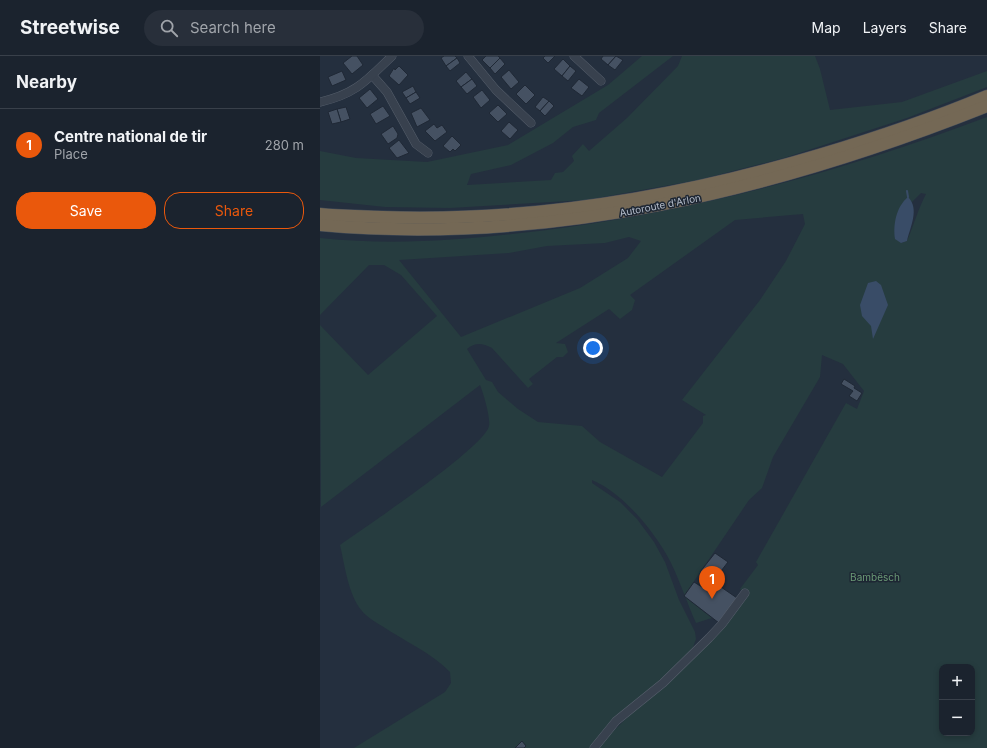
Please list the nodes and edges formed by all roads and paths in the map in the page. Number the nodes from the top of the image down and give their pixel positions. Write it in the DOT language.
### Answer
graph roads {
  1 [pos="392,56"];
  2 [pos="468,56"];
  3 [pos="574,56"];
  4 [pos="372,75"];
  5 [pos="601,81"];
  6 [pos="987,96"];
  7 [pos="320,102"];
  8 [pos="987,106"];
  9 [pos="531,123"];
  10 [pos="428,153"];
  11 [pos="320,206"];
  12 [pos="320,214"];
  13 [pos="360,216"];
  14 [pos="320,225"];
  15 [pos="745,593"];
  16 [pos="594,748"];
  1 -- 4 [label="street"];
  2 -- 9 [label="street"];
  3 -- 5 [label="street"];
  4 -- 7 [label="street"];
  4 -- 10 [label="street"];
  6 -- 13 [label="highway, Autoroute d'Arlon"];
  8 -- 14 [label="highway, Autoroute d'Arlon"];
  11 -- 13 [label="highway"];
  12 -- 13 [label="highway, Autoroute d'Arlon"];
  15 -- 16 [label="street"];
}
